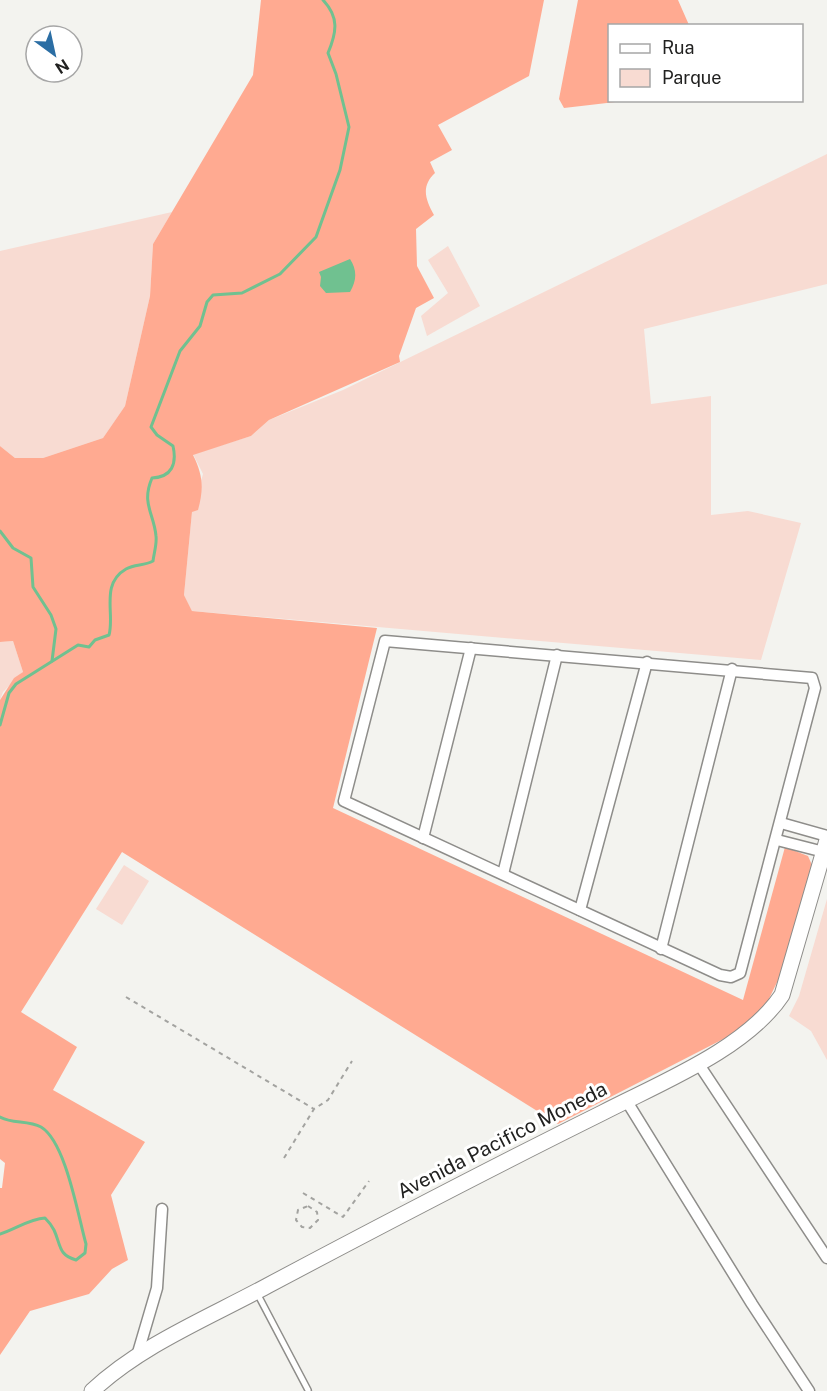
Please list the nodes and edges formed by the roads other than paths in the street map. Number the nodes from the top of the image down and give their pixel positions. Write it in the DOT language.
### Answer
graph roads {
  1 [pos="471,648"];
  2 [pos="557,655"];
  3 [pos="647,662"];
  4 [pos="732,669"];
  5 [pos="781,823"];
  6 [pos="423,838"];
  7 [pos="777,840"];
  8 [pos="826,843"];
  9 [pos="503,874"];
  10 [pos="580,910"];
  11 [pos="661,949"];
  12 [pos="698,1063"];
  13 [pos="626,1100"];
  14 [pos="162,1209"];
  15 [pos="827,1258"];
  16 [pos="256,1292"];
  17 [pos="137,1356"];
  18 [pos="308,1390"];
  19 [pos="92,1391"];
  20 [pos="809,1391"];
  1 -- 2 [label="street"];
  1 -- 6 [label="street"];
  1 -- 6 [label="street"];
  2 -- 3 [label="street"];
  2 -- 9 [label="street"];
  3 -- 4 [label="street"];
  3 -- 10 [label="street"];
  4 -- 5 [label="street"];
  4 -- 11 [label="street"];
  5 -- 7 [label="street"];
  5 -- 8 [label="street"];
  6 -- 9 [label="street"];
  7 -- 8 [label="street"];
  7 -- 11 [label="street"];
  8 -- 12 [label="street, Avenida Pacifico Moneda"];
  9 -- 10 [label="street"];
  10 -- 11 [label="street"];
  12 -- 13 [label="street, Avenida Pacifico Moneda"];
  12 -- 15 [label="street"];
  13 -- 16 [label="street, Avenida Pacifico Moneda"];
  13 -- 20 [label="street"];
  14 -- 17 [label="street"];
  16 -- 17 [label="street, Avenida Pacifico Moneda"];
  16 -- 18 [label="lane"];
  17 -- 19 [label="street, Avenida Pacifico Moneda"];
}
